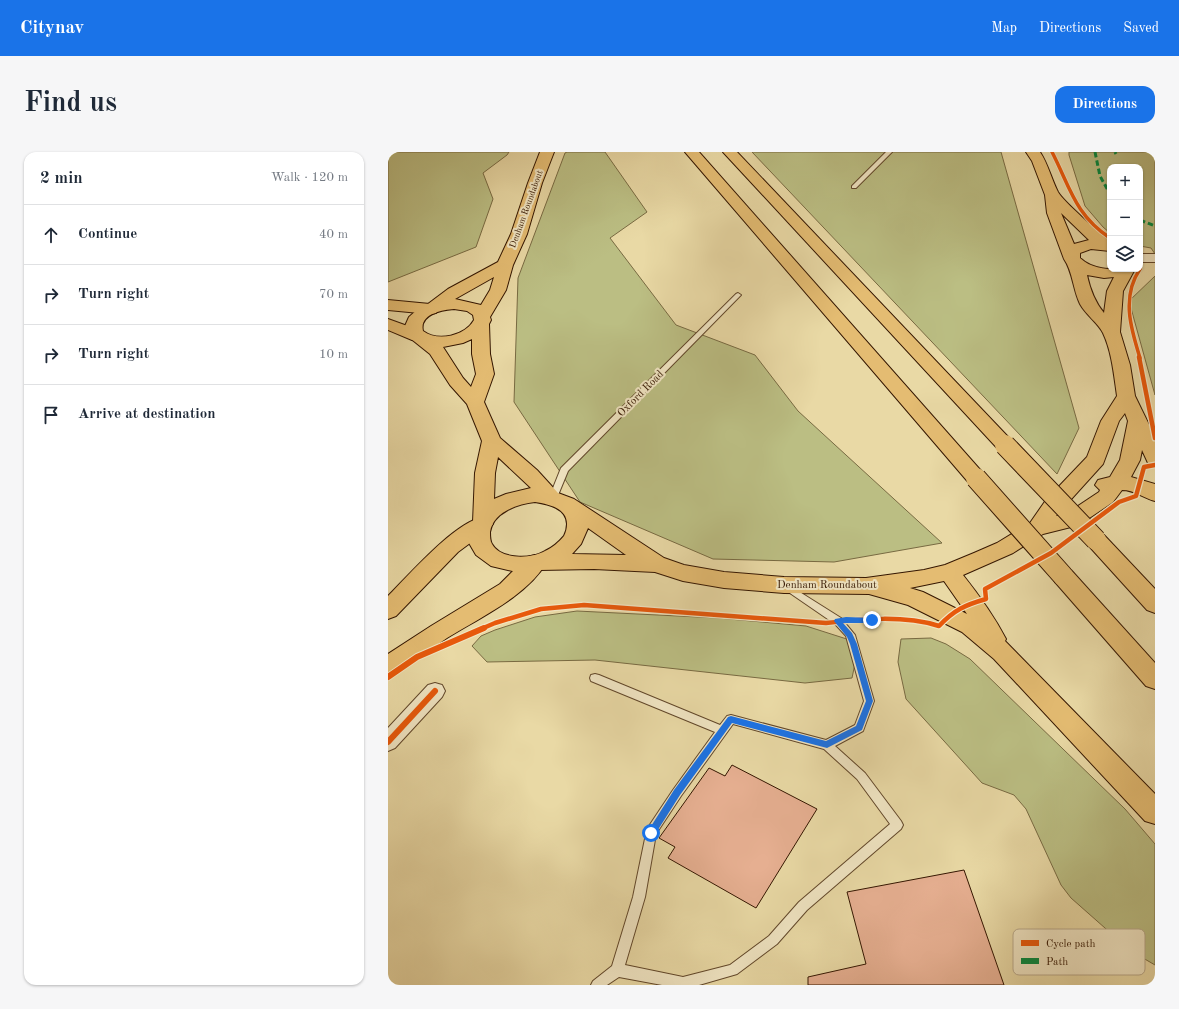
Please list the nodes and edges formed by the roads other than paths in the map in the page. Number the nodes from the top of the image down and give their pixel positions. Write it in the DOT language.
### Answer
graph roads {
  1 [pos="547,152"];
  2 [pos="692,152"];
  3 [pos="730,152"];
  4 [pos="889,152"];
  5 [pos="1033,152"];
  6 [pos="854,187"];
  7 [pos="1052,195"];
  8 [pos="1107,244"];
  9 [pos="1107,246"];
  10 [pos="1143,258"];
  11 [pos="1155,258"];
  12 [pos="1075,262"];
  13 [pos="505,265"];
  14 [pos="1116,272"];
  15 [pos="1125,272"];
  16 [pos="738,295"];
  17 [pos="388,305"];
  18 [pos="431,308"];
  19 [pos="482,321"];
  20 [pos="388,324"];
  21 [pos="1111,332"];
  22 [pos="420,337"];
  23 [pos="1126,396"];
  24 [pos="475,402"];
  25 [pos="1138,420"];
  26 [pos="492,442"];
  27 [pos="1155,458"];
  28 [pos="1116,482"];
  29 [pos="1155,494"];
  30 [pos="557,499"];
  31 [pos="1053,505"];
  32 [pos="482,522"];
  33 [pos="1037,528"];
  34 [pos="535,563"];
  35 [pos="656,564"];
  36 [pos="948,572"];
  37 [pos="784,585"];
  38 [pos="866,586"];
  39 [pos="1155,604"];
  40 [pos="388,610"];
  41 [pos="1002,652"];
  42 [pos="388,666"];
  43 [pos="595,678"];
  44 [pos="1155,679"];
  45 [pos="435,691"];
  46 [pos="723,731"];
  47 [pos="388,742"];
  48 [pos="827,745"];
  49 [pos="1155,812"];
  50 [pos="617,970"];
  51 [pos="597,985"];
  1 -- 13 [label="main road, Denham Roundabout"];
  2 -- 44 [label="main road, bridge"];
  3 -- 39 [label="main road, bridge"];
  4 -- 6 [label="lane"];
  5 -- 7 [label="main road"];
  7 -- 8 [label="main road"];
  7 -- 12 [label="main road"];
  9 -- 12 [label="main road"];
  10 -- 11 [label="street"];
  12 -- 14 [label="main road"];
  12 -- 21 [label="main road"];
  13 -- 18 [label="main road"];
  13 -- 19 [label="main road, Denham Roundabout"];
  15 -- 21 [label="main road"];
  16 -- 30 [label="lane, Oxford Road"];
  17 -- 18 [label="main road"];
  18 -- 19 [label="main road"];
  18 -- 22 [label="main road"];
  19 -- 22 [label="main road"];
  19 -- 24 [label="main road"];
  20 -- 22 [label="main road"];
  21 -- 23 [label="main road"];
  22 -- 24 [label="main road, Denham Roundabout"];
  23 -- 25 [label="main road"];
  23 -- 31 [label="main road, Denham Roundabout"];
  24 -- 26 [label="main road, Denham Roundabout"];
  25 -- 27 [label="main road"];
  25 -- 28 [label="main road, Denham Roundabout"];
  26 -- 30 [label="main road, Denham Roundabout"];
  26 -- 32 [label="main road"];
  28 -- 29 [label="main road"];
  28 -- 31 [label="main road"];
  28 -- 33 [label="main road, Denham Roundabout"];
  30 -- 32 [label="main road"];
  30 -- 34 [label="main road"];
  30 -- 35 [label="main road, Denham Roundabout"];
  31 -- 33 [label="main road, Denham Roundabout"];
  32 -- 34 [label="main road"];
  32 -- 40 [label="main road"];
  33 -- 36 [label="main road, Denham Roundabout"];
  34 -- 35 [label="main road, Denham Roundabout"];
  34 -- 42 [label="main road"];
  35 -- 37 [label="main road, Denham Roundabout"];
  36 -- 38 [label="main road, Denham Roundabout"];
  36 -- 41 [label="main road"];
  37 -- 38 [label="main road, Denham Roundabout"];
  37 -- 48 [label="lane"];
  38 -- 41 [label="main road"];
  41 -- 49 [label="main road"];
  43 -- 46 [label="lane"];
  45 -- 47 [label="street"];
  46 -- 48 [label="lane"];
  46 -- 50 [label="lane"];
  48 -- 50 [label="lane"];
  50 -- 51 [label="lane"];
}
